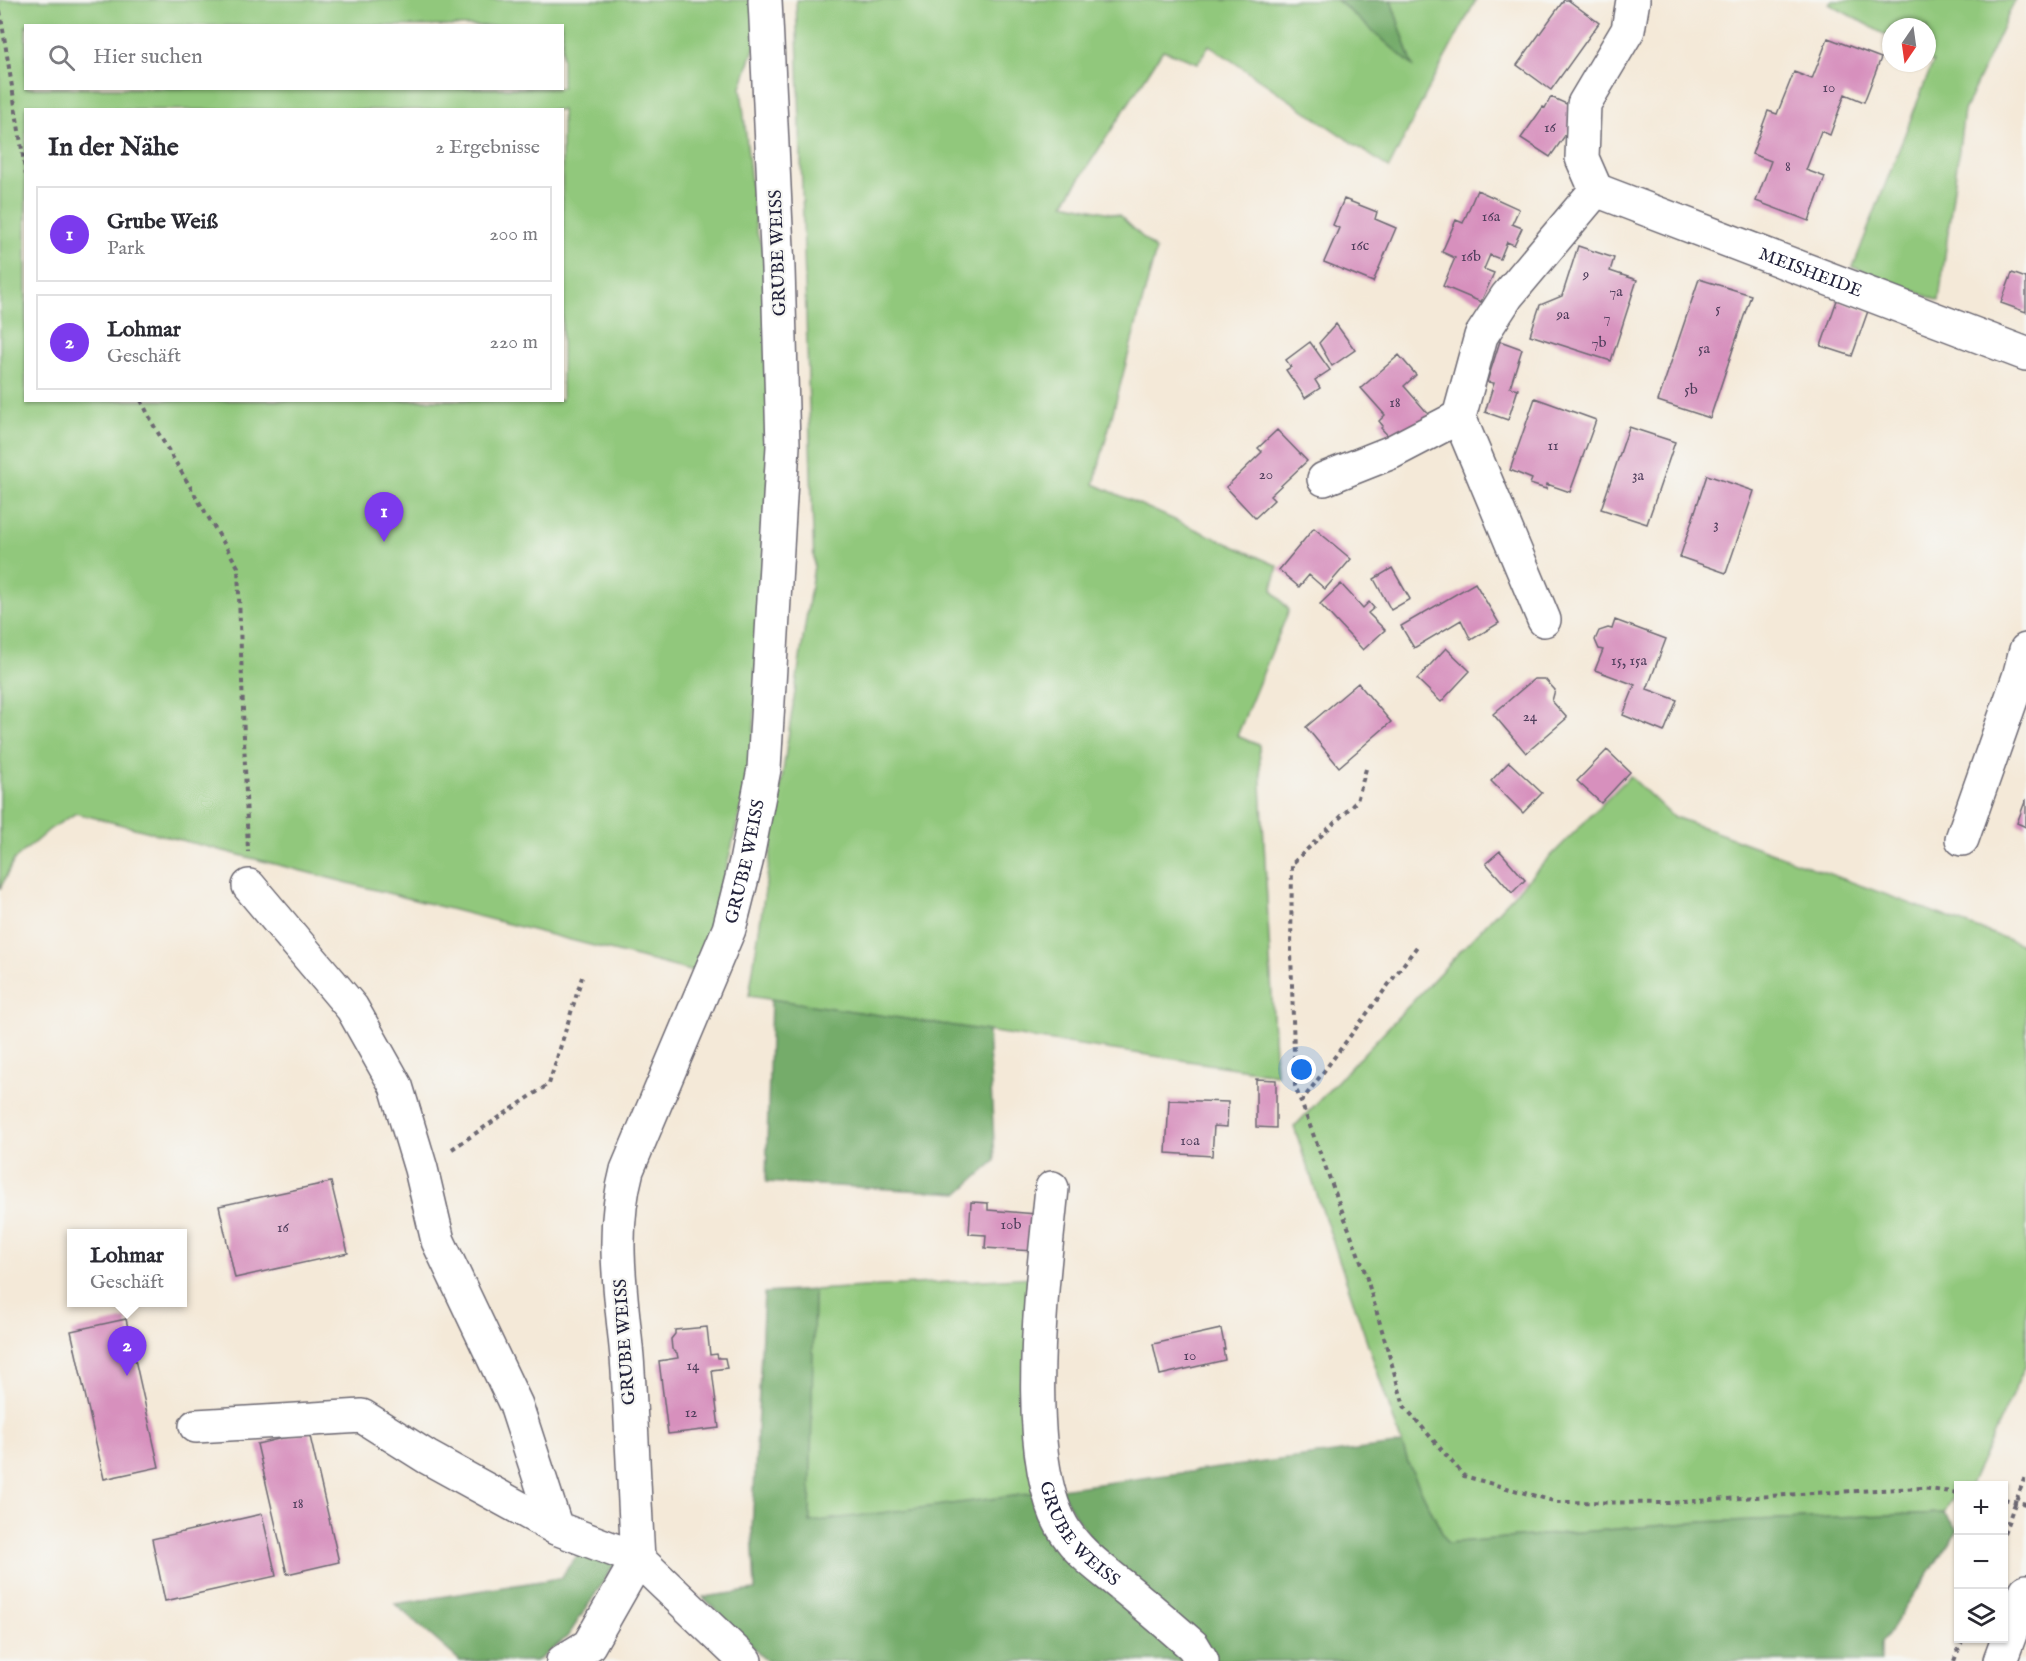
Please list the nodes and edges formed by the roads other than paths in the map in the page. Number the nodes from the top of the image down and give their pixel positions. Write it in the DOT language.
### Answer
graph roads {
  1 [pos="765,0"];
  2 [pos="1633,0"];
  3 [pos="1596,190"];
  4 [pos="2026,354"];
  5 [pos="1459,417"];
  6 [pos="1324,479"];
  7 [pos="1544,620"];
  8 [pos="2026,650"];
  9 [pos="1962,839"];
  10 [pos="249,886"];
  11 [pos="1052,1188"];
  12 [pos="196,1426"];
  13 [pos="556,1528"];
  14 [pos="638,1559"];
  15 [pos="2026,1591"];
  16 [pos="563,1661"];
  17 [pos="746,1661"];
  18 [pos="1202,1661"];
  19 [pos="2000,1661"];
  1 -- 14 [label="street, GRUBE WEISS"];
  2 -- 3 [label="street"];
  3 -- 4 [label="street, MEISHEIDE"];
  3 -- 5 [label="street"];
  5 -- 6 [label="street"];
  5 -- 7 [label="street"];
  8 -- 9 [label="street"];
  10 -- 13 [label="street"];
  11 -- 18 [label="street, GRUBE WEISS"];
  12 -- 13 [label="street"];
  13 -- 14 [label="street"];
  14 -- 16 [label="street"];
  14 -- 17 [label="street"];
  15 -- 19 [label="street"];
}
